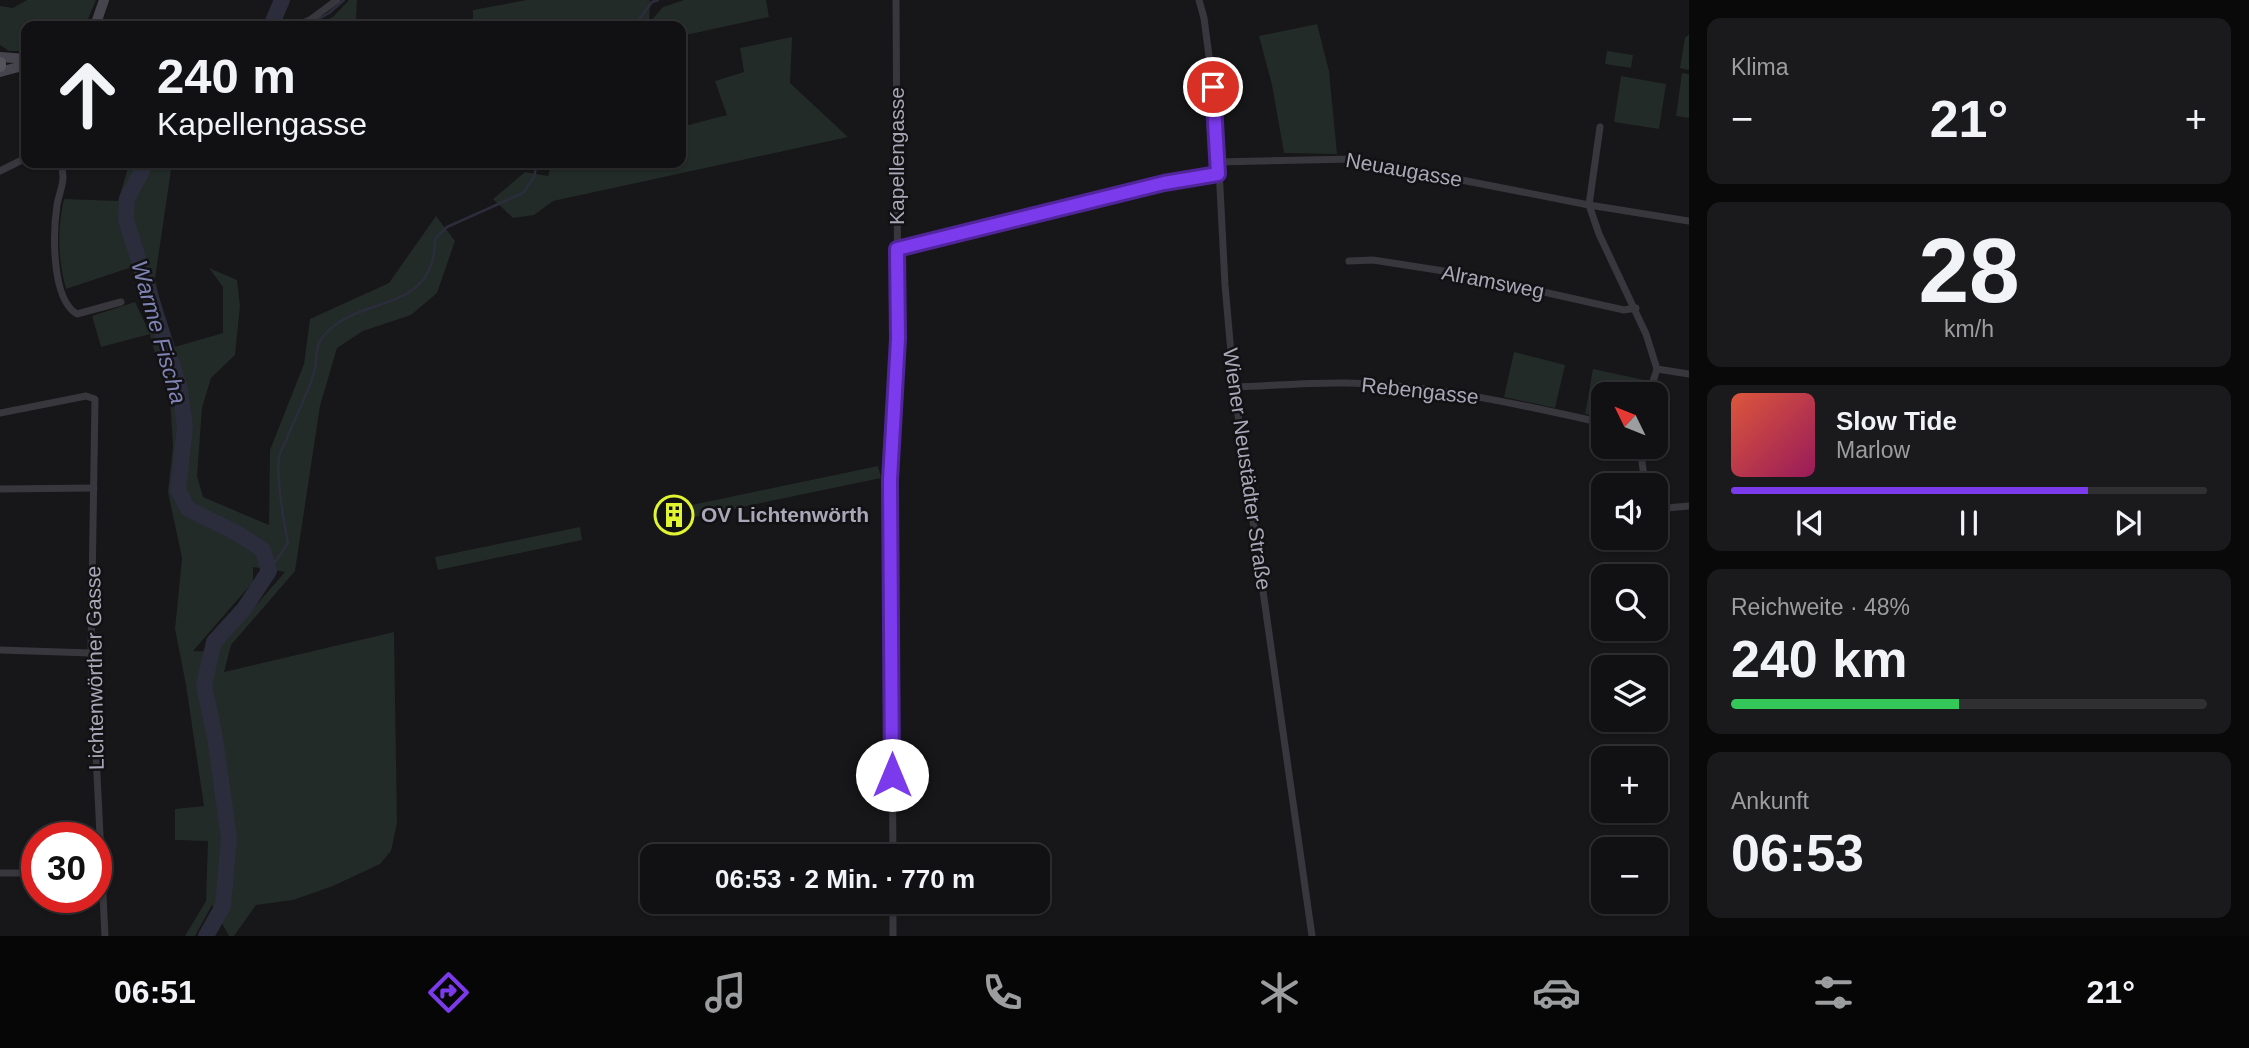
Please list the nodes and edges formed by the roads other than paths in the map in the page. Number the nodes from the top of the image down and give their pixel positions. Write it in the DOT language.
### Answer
graph roads {
  1 [pos="104,0"];
  2 [pos="337,0"];
  3 [pos="896,0"];
  4 [pos="1199,0"];
  5 [pos="96,21"];
  6 [pos="308,21"];
  7 [pos="0,57"];
  8 [pos="21,59"];
  9 [pos="21,66"];
  10 [pos="0,72"];
  11 [pos="1600,127"];
  12 [pos="21,160"];
  13 [pos="1217,162"];
  14 [pos="62,168"];
  15 [pos="0,171"];
  16 [pos="1218,174"];
  17 [pos="1589,205"];
  18 [pos="1689,221"];
  19 [pos="897,249"];
  20 [pos="1349,261"];
  21 [pos="121,302"];
  22 [pos="1636,308"];
  23 [pos="1657,369"];
  24 [pos="1689,374"];
  25 [pos="1653,382"];
  26 [pos="1234,387"];
  27 [pos="0,413"];
  28 [pos="1591,420"];
  29 [pos="94,488"];
  30 [pos="0,489"];
  31 [pos="1689,506"];
  32 [pos="1668,508"];
  33 [pos="0,650"];
  34 [pos="92,653"];
  35 [pos="97,822"];
  36 [pos="893,844"];
  37 [pos="0,873"];
  38 [pos="21,873"];
  39 [pos="103,913"];
  40 [pos="893,914"];
  41 [pos="105,936"];
  42 [pos="894,936"];
  43 [pos="1312,936"];
  1 -- 5 [label="main road"];
  2 -- 6 [label="street"];
  3 -- 19 [label="street, Kapellengasse"];
  4 -- 13 [label="street, Wiener Neustädter Straße"];
  7 -- 8 [label="main road"];
  9 -- 10 [label="main road"];
  11 -- 17 [label="street"];
  12 -- 15 [label="street"];
  13 -- 16 [label="street, Wiener Neustädter Straße"];
  13 -- 17 [label="street, Neuaugasse"];
  14 -- 21 [label="street"];
  16 -- 19 [label="street"];
  16 -- 26 [label="street, Wiener Neustädter Straße"];
  17 -- 18 [label="street, Neuaugasse"];
  17 -- 22 [label="street"];
  19 -- 36 [label="street, Kapellengasse"];
  20 -- 22 [label="street, Alramsweg"];
  22 -- 23 [label="street"];
  23 -- 24 [label="street"];
  23 -- 25 [label="street"];
  26 -- 28 [label="street, Rebengasse"];
  26 -- 43 [label="street, Wiener Neustädter Straße"];
  27 -- 29 [label="street, Lichtenwörther Gasse"];
  29 -- 30 [label="street"];
  29 -- 34 [label="street, Lichtenwörther Gasse"];
  31 -- 32 [label="street"];
  33 -- 34 [label="street"];
  34 -- 35 [label="street, Lichtenwörther Gasse"];
  37 -- 38 [label="street"];
  39 -- 41 [label="street, Lichtenwörther Gasse"];
  40 -- 42 [label="street"];
}
